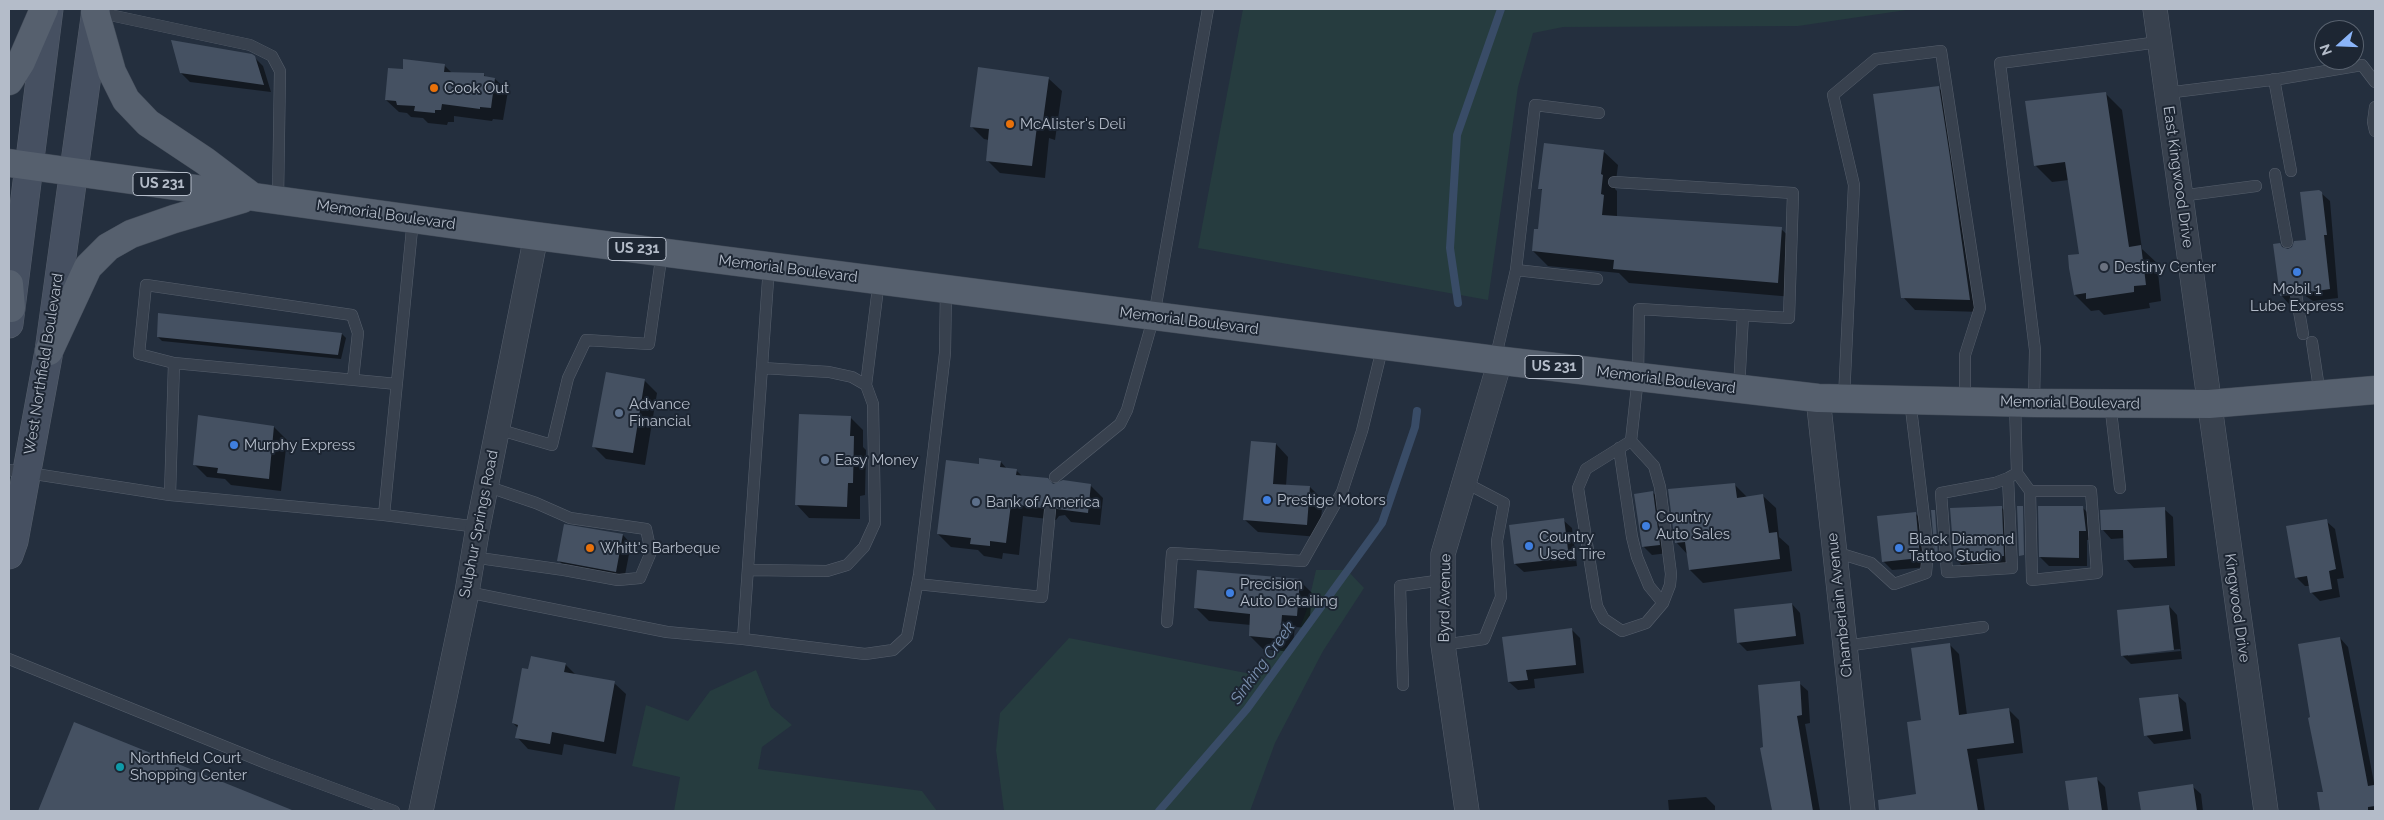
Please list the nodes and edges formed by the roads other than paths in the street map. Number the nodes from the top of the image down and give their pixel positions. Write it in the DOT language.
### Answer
graph roads {
  1 [pos="44,9"];
  2 [pos="48,9"];
  3 [pos="1208,9"];
  4 [pos="2155,9"];
  5 [pos="96,10"];
  6 [pos="2159,42"];
  7 [pos="2274,79"];
  8 [pos="9,81"];
  9 [pos="2375,82"];
  10 [pos="2166,93"];
  11 [pos="2375,107"];
  12 [pos="1599,113"];
  13 [pos="2375,130"];
  14 [pos="20,164"];
  15 [pos="73,171"];
  16 [pos="2291,171"];
  17 [pos="2275,174"];
  18 [pos="1614,182"];
  19 [pos="2256,186"];
  20 [pos="2180,196"];
  21 [pos="264,198"];
  22 [pos="413,219"];
  23 [pos="536,236"];
  24 [pos="2287,242"];
  25 [pos="662,252"];
  26 [pos="769,266"];
  27 [pos="1516,270"];
  28 [pos="1596,279"];
  29 [pos="879,280"];
  30 [pos="946,289"];
  31 [pos="2296,294"];
  32 [pos="10,305"];
  33 [pos="1743,315"];
  34 [pos="1154,316"];
  35 [pos="1383,345"];
  36 [pos="49,350"];
  37 [pos="1497,360"];
  38 [pos="174,363"];
  39 [pos="762,368"];
  40 [pos="1638,377"];
  41 [pos="353,379"];
  42 [pos="397,384"];
  43 [pos="866,385"];
  44 [pos="1739,389"];
  45 [pos="2375,390"];
  46 [pos="2320,395"];
  47 [pos="1831,398"];
  48 [pos="1910,400"];
  49 [pos="1966,402"];
  50 [pos="2024,403"];
  51 [pos="2110,404"];
  52 [pos="2208,404"];
  53 [pos="497,429"];
  54 [pos="1631,440"];
  55 [pos="1619,448"];
  56 [pos="18,470"];
  57 [pos="2012,476"];
  58 [pos="1055,477"];
  59 [pos="1464,482"];
  60 [pos="486,486"];
  61 [pos="2120,488"];
  62 [pos="2030,491"];
  63 [pos="170,495"];
  64 [pos="1050,510"];
  65 [pos="384,515"];
  66 [pos="478,527"];
  67 [pos="10,545"];
  68 [pos="1835,552"];
  69 [pos="472,557"];
  70 [pos="748,570"];
  71 [pos="1443,580"];
  72 [pos="917,584"];
  73 [pos="467,592"];
  74 [pos="1663,603"];
  75 [pos="1167,622"];
  76 [pos="1982,627"];
  77 [pos="743,639"];
  78 [pos="1443,645"];
  79 [pos="1845,646"];
  80 [pos="9,659"];
  81 [pos="1403,685"];
  82 [pos="394,811"];
  83 [pos="421,811"];
  84 [pos="1467,811"];
  85 [pos="1862,811"];
  86 [pos="2266,811"];
  1 -- 8 [label="main road"];
  2 -- 14 [label="main road"];
  3 -- 34 [label="lane"];
  4 -- 6 [label="street, East Kingwood Drive"];
  5 -- 15 [label="main road, West Northfield Boulevard"];
  5 -- 21 [label="main road"];
  5 -- 21 [label="lane"];
  6 -- 10 [label="street, East Kingwood Drive"];
  6 -- 50 [label="lane"];
  7 -- 9 [label="lane"];
  7 -- 10 [label="lane"];
  7 -- 16 [label="lane"];
  10 -- 20 [label="street, East Kingwood Drive"];
  11 -- 13 [label="lane"];
  12 -- 27 [label="lane"];
  14 -- 15 [label="main road, Memorial Boulevard / US 231"];
  14 -- 32 [label="main road"];
  15 -- 21 [label="main road, Memorial Boulevard / US 231"];
  15 -- 36 [label="main road, West Northfield Boulevard"];
  17 -- 24 [label="lane"];
  18 -- 33 [label="lane"];
  19 -- 20 [label="lane"];
  20 -- 52 [label="street, East Kingwood Drive"];
  21 -- 22 [label="main road, Memorial Boulevard / US 231"];
  21 -- 36 [label="main road"];
  22 -- 23 [label="main road, Memorial Boulevard / US 231"];
  22 -- 42 [label="lane"];
  23 -- 25 [label="main road, Memorial Boulevard / US 231"];
  23 -- 53 [label="street, Sulphur Springs Road"];
  25 -- 26 [label="main road, Memorial Boulevard / US 231"];
  25 -- 53 [label="lane"];
  26 -- 29 [label="main road, Memorial Boulevard / US 231"];
  26 -- 39 [label="lane"];
  27 -- 28 [label="lane"];
  27 -- 37 [label="lane"];
  29 -- 30 [label="main road, Memorial Boulevard / US 231"];
  29 -- 43 [label="lane"];
  30 -- 34 [label="main road, Memorial Boulevard / US 231"];
  30 -- 72 [label="lane"];
  31 -- 46 [label="lane"];
  33 -- 40 [label="lane"];
  33 -- 44 [label="lane"];
  34 -- 35 [label="main road, Memorial Boulevard / US 231"];
  34 -- 58 [label="lane"];
  35 -- 37 [label="main road, Memorial Boulevard / US 231"];
  35 -- 75 [label="lane"];
  36 -- 56 [label="main road, West Northfield Boulevard"];
  37 -- 40 [label="main road, Memorial Boulevard / US 231"];
  37 -- 59 [label="street, Byrd Avenue"];
  38 -- 41 [label="lane"];
  38 -- 41 [label="lane"];
  38 -- 63 [label="lane"];
  39 -- 43 [label="lane"];
  39 -- 70 [label="lane"];
  40 -- 44 [label="main road, Memorial Boulevard / US 231"];
  40 -- 54 [label="lane"];
  41 -- 42 [label="lane"];
  42 -- 65 [label="lane"];
  43 -- 70 [label="lane"];
  44 -- 47 [label="main road, Memorial Boulevard / US 231"];
  45 -- 46 [label="main road, Memorial Boulevard / US 231"];
  46 -- 52 [label="main road, Memorial Boulevard / US 231"];
  47 -- 48 [label="main road, Memorial Boulevard / US 231"];
  47 -- 49 [label="lane"];
  47 -- 68 [label="street, Chamberlain Avenue"];
  48 -- 49 [label="main road, Memorial Boulevard / US 231"];
  48 -- 68 [label="lane"];
  49 -- 50 [label="main road, Memorial Boulevard / US 231"];
  50 -- 51 [label="main road, Memorial Boulevard / US 231"];
  50 -- 57 [label="lane"];
  51 -- 52 [label="main road, Memorial Boulevard / US 231"];
  51 -- 61 [label="lane"];
  52 -- 86 [label="street, Kingwood Drive"];
  53 -- 60 [label="street, Sulphur Springs Road"];
  54 -- 55 [label="lane"];
  54 -- 74 [label="lane"];
  55 -- 74 [label="lane"];
  55 -- 74 [label="lane"];
  56 -- 63 [label="lane"];
  56 -- 67 [label="main road, West Northfield Boulevard"];
  57 -- 57 [label="lane"];
  57 -- 62 [label="lane"];
  59 -- 71 [label="street, Byrd Avenue"];
  59 -- 78 [label="lane"];
  60 -- 66 [label="street, Sulphur Springs Road"];
  60 -- 69 [label="lane"];
  62 -- 62 [label="lane"];
  63 -- 65 [label="lane"];
  64 -- 72 [label="lane"];
  65 -- 66 [label="lane"];
  66 -- 69 [label="street, Sulphur Springs Road"];
  68 -- 79 [label="street, Chamberlain Avenue"];
  69 -- 73 [label="street, Sulphur Springs Road"];
  70 -- 77 [label="lane"];
  71 -- 78 [label="street, Byrd Avenue"];
  71 -- 81 [label="lane"];
  72 -- 77 [label="lane"];
  73 -- 77 [label="lane"];
  73 -- 83 [label="street, Sulphur Springs Road"];
  76 -- 79 [label="lane"];
  78 -- 84 [label="street, Byrd Avenue"];
  79 -- 85 [label="street, Chamberlain Avenue"];
  80 -- 82 [label="lane"];
}
